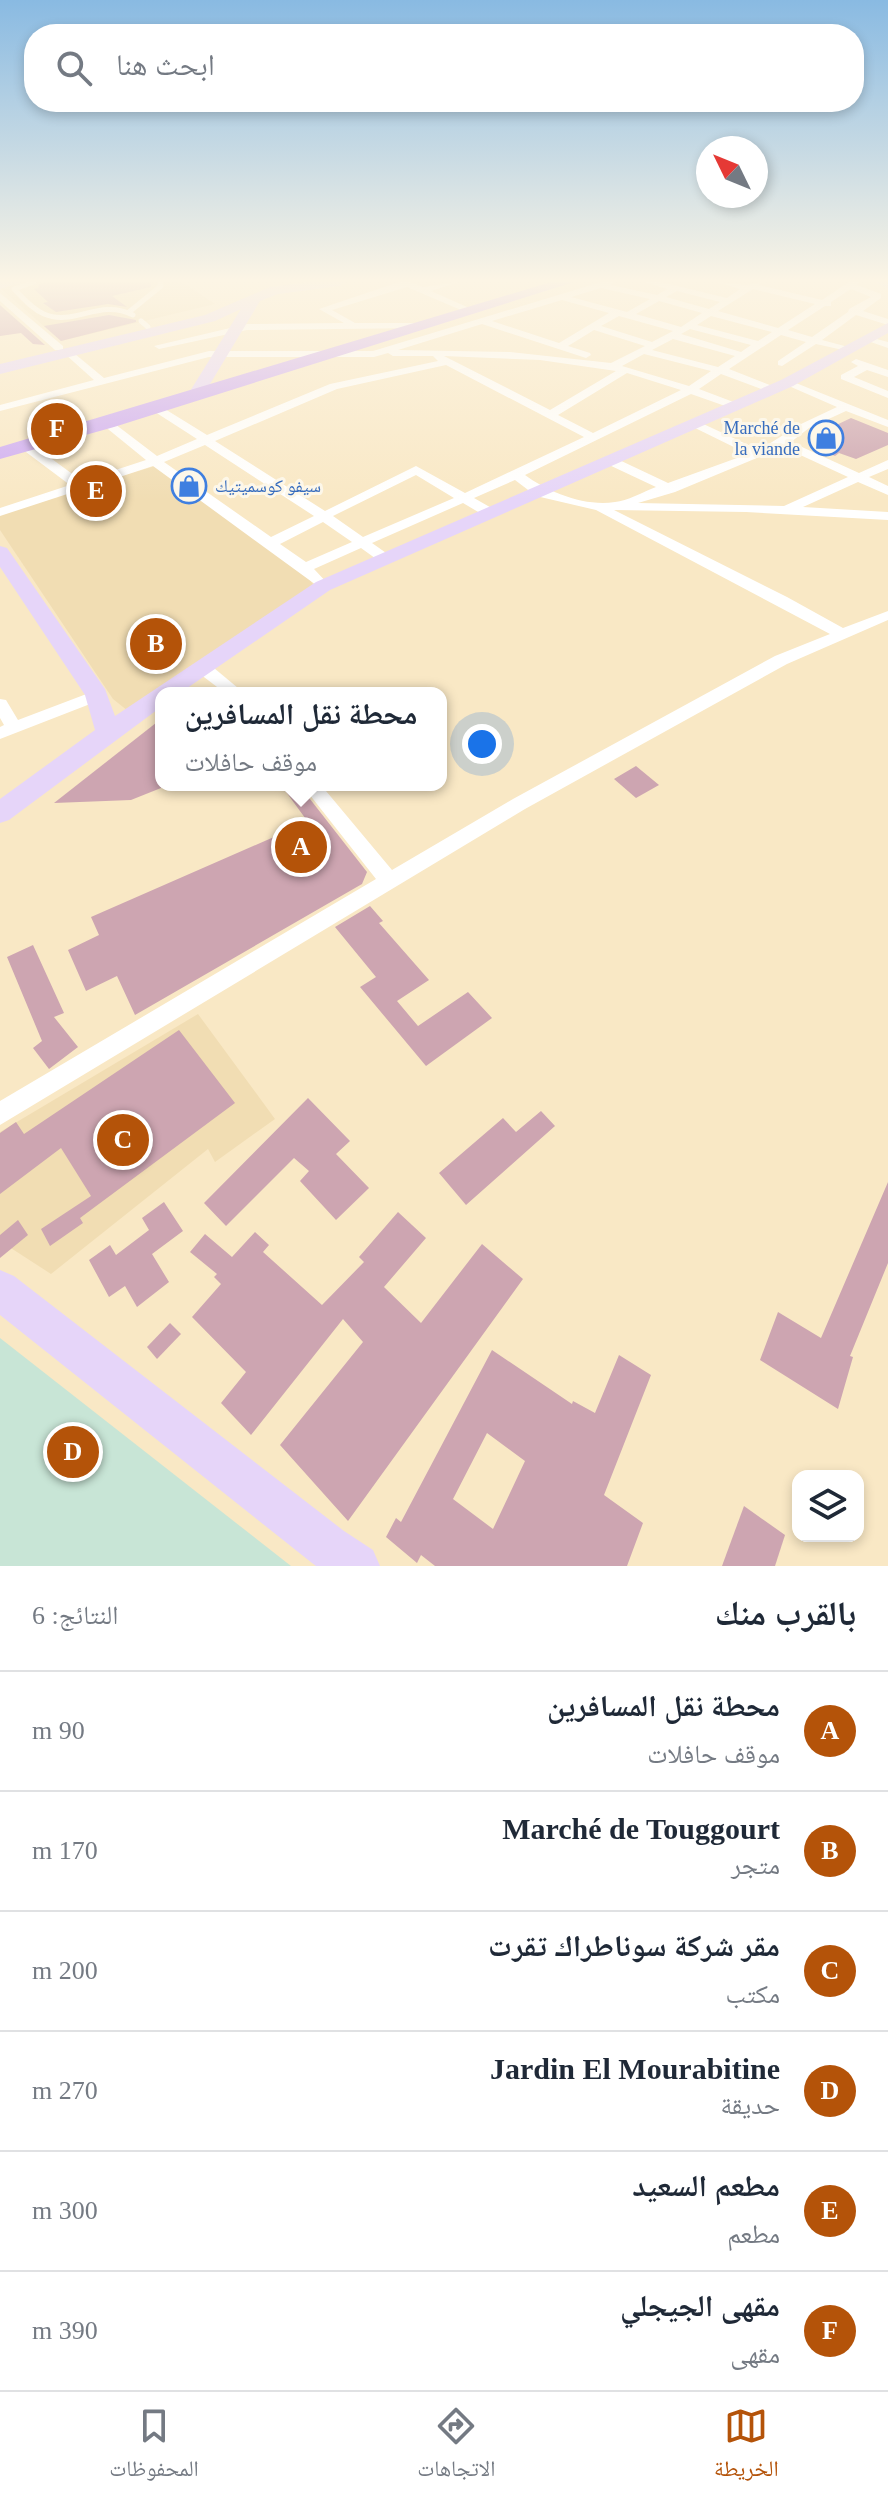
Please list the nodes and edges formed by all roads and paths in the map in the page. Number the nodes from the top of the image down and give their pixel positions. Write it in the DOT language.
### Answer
graph roads {
  1 [pos="39,355"];
  2 [pos="47,355"];
  3 [pos="70,355"];
  4 [pos="169,355"];
  5 [pos="318,355"];
  6 [pos="326,355"];
  7 [pos="436,355"];
  8 [pos="492,355"];
  9 [pos="583,355"];
  10 [pos="638,355"];
  11 [pos="671,355"];
  12 [pos="759,355"];
  13 [pos="759,355"];
  14 [pos="765,355"];
  15 [pos="838,355"];
  16 [pos="848,355"];
  17 [pos="222,356"];
  18 [pos="762,356"];
  19 [pos="175,361"];
  20 [pos="448,362"];
  21 [pos="0,363"];
  22 [pos="867,366"];
  23 [pos="0,369"];
  24 [pos="617,369"];
  25 [pos="723,371"];
  26 [pos="808,372"];
  27 [pos="888,374"];
  28 [pos="101,381"];
  29 [pos="779,386"];
  30 [pos="686,392"];
  31 [pos="53,393"];
  32 [pos="888,395"];
  33 [pos="195,396"];
  34 [pos="846,407"];
  35 [pos="0,408"];
  36 [pos="156,408"];
  37 [pos="727,408"];
  38 [pos="548,416"];
  39 [pos="693,423"];
  40 [pos="888,424"];
  41 [pos="98,426"];
  42 [pos="591,436"];
  43 [pos="207,441"];
  44 [pos="784,443"];
  45 [pos="26,446"];
  46 [pos="0,453"];
  47 [pos="759,455"];
  48 [pos="156,461"];
  49 [pos="611,461"];
  50 [pos="888,464"];
  51 [pos="516,475"];
  52 [pos="860,477"];
  53 [pos="80,486"];
  54 [pos="666,487"];
  55 [pos="888,491"];
  56 [pos="541,493"];
  57 [pos="466,497"];
  58 [pos="595,506"];
  59 [pos="615,507"];
  60 [pos="704,507"];
  61 [pos="785,511"];
  62 [pos="0,512"];
  63 [pos="490,513"];
  64 [pos="324,516"];
  65 [pos="888,516"];
  66 [pos="270,543"];
  67 [pos="363,543"];
  68 [pos="0,552"];
  69 [pos="384,558"];
  70 [pos="305,568"];
  71 [pos="8,577"];
  72 [pos="323,586"];
  73 [pos="888,615"];
  74 [pos="840,633"];
  75 [pos="202,667"];
  76 [pos="172,687"];
  77 [pos="228,687"];
  78 [pos="97,695"];
  79 [pos="155,699"];
  80 [pos="0,704"];
  81 [pos="7,730"];
  82 [pos="108,733"];
  83 [pos="316,791"];
  84 [pos="0,813"];
  85 [pos="389,881"];
  86 [pos="0,1114"];
  87 [pos="0,1290"];
  88 [pos="357,1566"];
  1 -- 21 [label="main road"];
  2 -- 23 [label="main road"];
  3 -- 28 [label="street"];
  4 -- 19 [label="street"];
  5 -- 17 [label="street"];
  6 -- 33 [label="main road"];
  7 -- 20 [label="street"];
  8 -- 24 [label="street"];
  9 -- 24 [label="street"];
  10 -- 24 [label="street"];
  11 -- 25 [label="street"];
  12 -- 18 [label="street"];
  13 -- 18 [label="street"];
  14 -- 18 [label="street"];
  15 -- 26 [label="main road"];
  16 -- 22 [label="street"];
  17 -- 19 [label="street"];
  17 -- 33 [label="main road"];
  18 -- 25 [label="street"];
  18 -- 26 [label="street"];
  19 -- 28 [label="street"];
  20 -- 38 [label="street"];
  20 -- 43 [label="street"];
  22 -- 27 [label="street"];
  22 -- 32 [label="street"];
  24 -- 30 [label="street"];
  24 -- 38 [label="street"];
  25 -- 29 [label="street"];
  25 -- 30 [label="street"];
  26 -- 29 [label="main road"];
  28 -- 31 [label="street"];
  29 -- 34 [label="street"];
  29 -- 37 [label="main road"];
  30 -- 37 [label="street"];
  30 -- 42 [label="street"];
  31 -- 35 [label="street"];
  31 -- 41 [label="path"];
  33 -- 36 [label="main road"];
  34 -- 40 [label="street"];
  34 -- 44 [label="street"];
  36 -- 41 [label="main road"];
  36 -- 43 [label="street"];
  37 -- 39 [label="main road"];
  38 -- 42 [label="street"];
  39 -- 47 [label="street"];
  39 -- 49 [label="main road"];
  41 -- 45 [label="main road"];
  41 -- 48 [label="street"];
  42 -- 51 [label="street"];
  43 -- 48 [label="street"];
  43 -- 64 [label="street"];
  44 -- 47 [label="street"];
  44 -- 52 [label="street"];
  45 -- 46 [label="main road"];
  45 -- 53 [label="street"];
  47 -- 54 [label="street"];
  48 -- 53 [label="street"];
  48 -- 66 [label="street"];
  49 -- 54 [label="street"];
  49 -- 56 [label="main road"];
  50 -- 52 [label="street"];
  51 -- 56 [label="street"];
  51 -- 57 [label="street"];
  52 -- 55 [label="street"];
  52 -- 61 [label="street"];
  53 -- 62 [label="street"];
  54 -- 59 [label="street"];
  54 -- 60 [label="street"];
  56 -- 58 [label="street"];
  56 -- 63 [label="main road"];
  57 -- 63 [label="street"];
  57 -- 64 [label="street"];
  57 -- 67 [label="street"];
  58 -- 59 [label="street"];
  58 -- 74 [label="street"];
  59 -- 60 [label="street"];
  60 -- 61 [label="street"];
  61 -- 65 [label="street"];
  63 -- 69 [label="main road"];
  64 -- 66 [label="street"];
  64 -- 67 [label="street"];
  66 -- 70 [label="street"];
  67 -- 69 [label="street"];
  67 -- 70 [label="street"];
  68 -- 71 [label="main road"];
  69 -- 72 [label="main road"];
  70 -- 72 [label="street"];
  71 -- 78 [label="main road"];
  72 -- 75 [label="main road"];
  73 -- 74 [label="street"];
  74 -- 85 [label="street"];
  75 -- 76 [label="main road"];
  75 -- 77 [label="street"];
  78 -- 81 [label="street"];
  78 -- 82 [label="main road"];
  79 -- 82 [label="main road"];
  80 -- 81 [label="street"];
  82 -- 84 [label="main road"];
  83 -- 85 [label="street"];
  85 -- 86 [label="street"];
  87 -- 88 [label="main road"];
}
